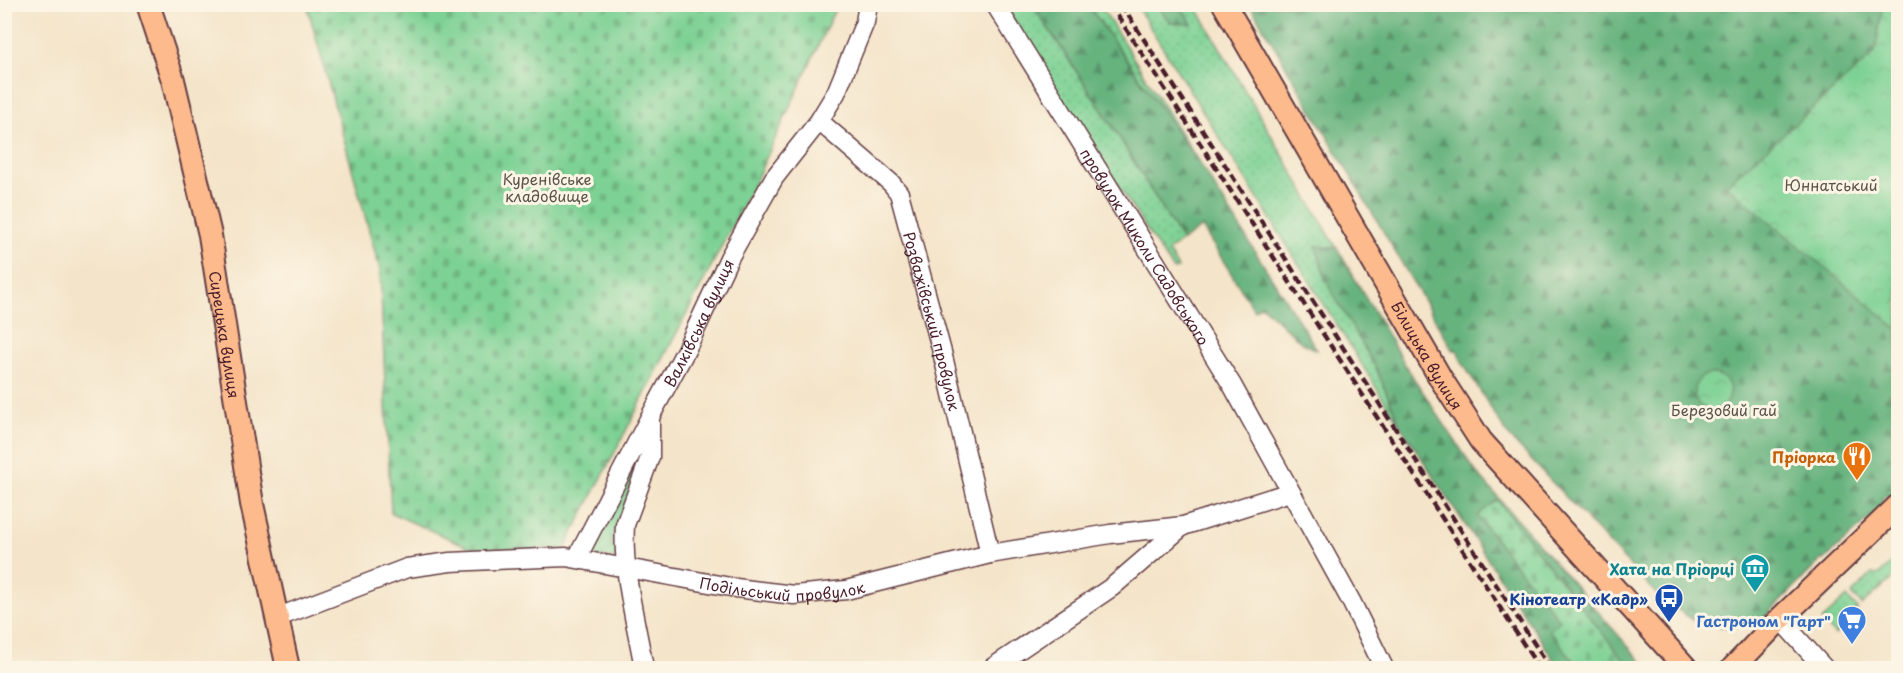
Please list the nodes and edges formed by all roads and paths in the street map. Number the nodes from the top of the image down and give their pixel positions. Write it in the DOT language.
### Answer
graph roads {
  1 [pos="148,4"];
  2 [pos="868,4"];
  3 [pos="995,4"];
  4 [pos="1224,4"];
  5 [pos="819,121"];
  6 [pos="650,417"];
  7 [pos="1290,492"];
  8 [pos="1899,506"];
  9 [pos="1183,526"];
  10 [pos="990,554"];
  11 [pos="577,558"];
  12 [pos="627,568"];
  13 [pos="276,618"];
  14 [pos="1780,619"];
  15 [pos="288,669"];
  16 [pos="644,669"];
  17 [pos="992,669"];
  18 [pos="1384,669"];
  19 [pos="1686,669"];
  20 [pos="1733,669"];
  21 [pos="1824,669"];
  1 -- 13 [label="main road, Сирецька вулиця"];
  2 -- 5 [label="street, Валківська вулиця"];
  3 -- 7 [label="street, провулок Миколи Садовського"];
  4 -- 19 [label="main road, Білицька вулиця"];
  5 -- 6 [label="street, Валківська вулиця"];
  5 -- 10 [label="street, Розважівський провулок"];
  6 -- 11 [label="street"];
  6 -- 12 [label="street, Валківська вулиця"];
  7 -- 9 [label="street, Подільський провулок"];
  7 -- 18 [label="street"];
  8 -- 14 [label="main road"];
  9 -- 10 [label="street, Подільський провулок"];
  9 -- 17 [label="street"];
  10 -- 12 [label="street, Подільський провулок"];
  11 -- 12 [label="street, Подільський провулок"];
  11 -- 13 [label="street, Подільський провулок"];
  12 -- 16 [label="street, Валківська вулиця"];
  13 -- 15 [label="main road, Сирецька вулиця"];
  14 -- 20 [label="main road"];
  14 -- 21 [label="street"];
}
